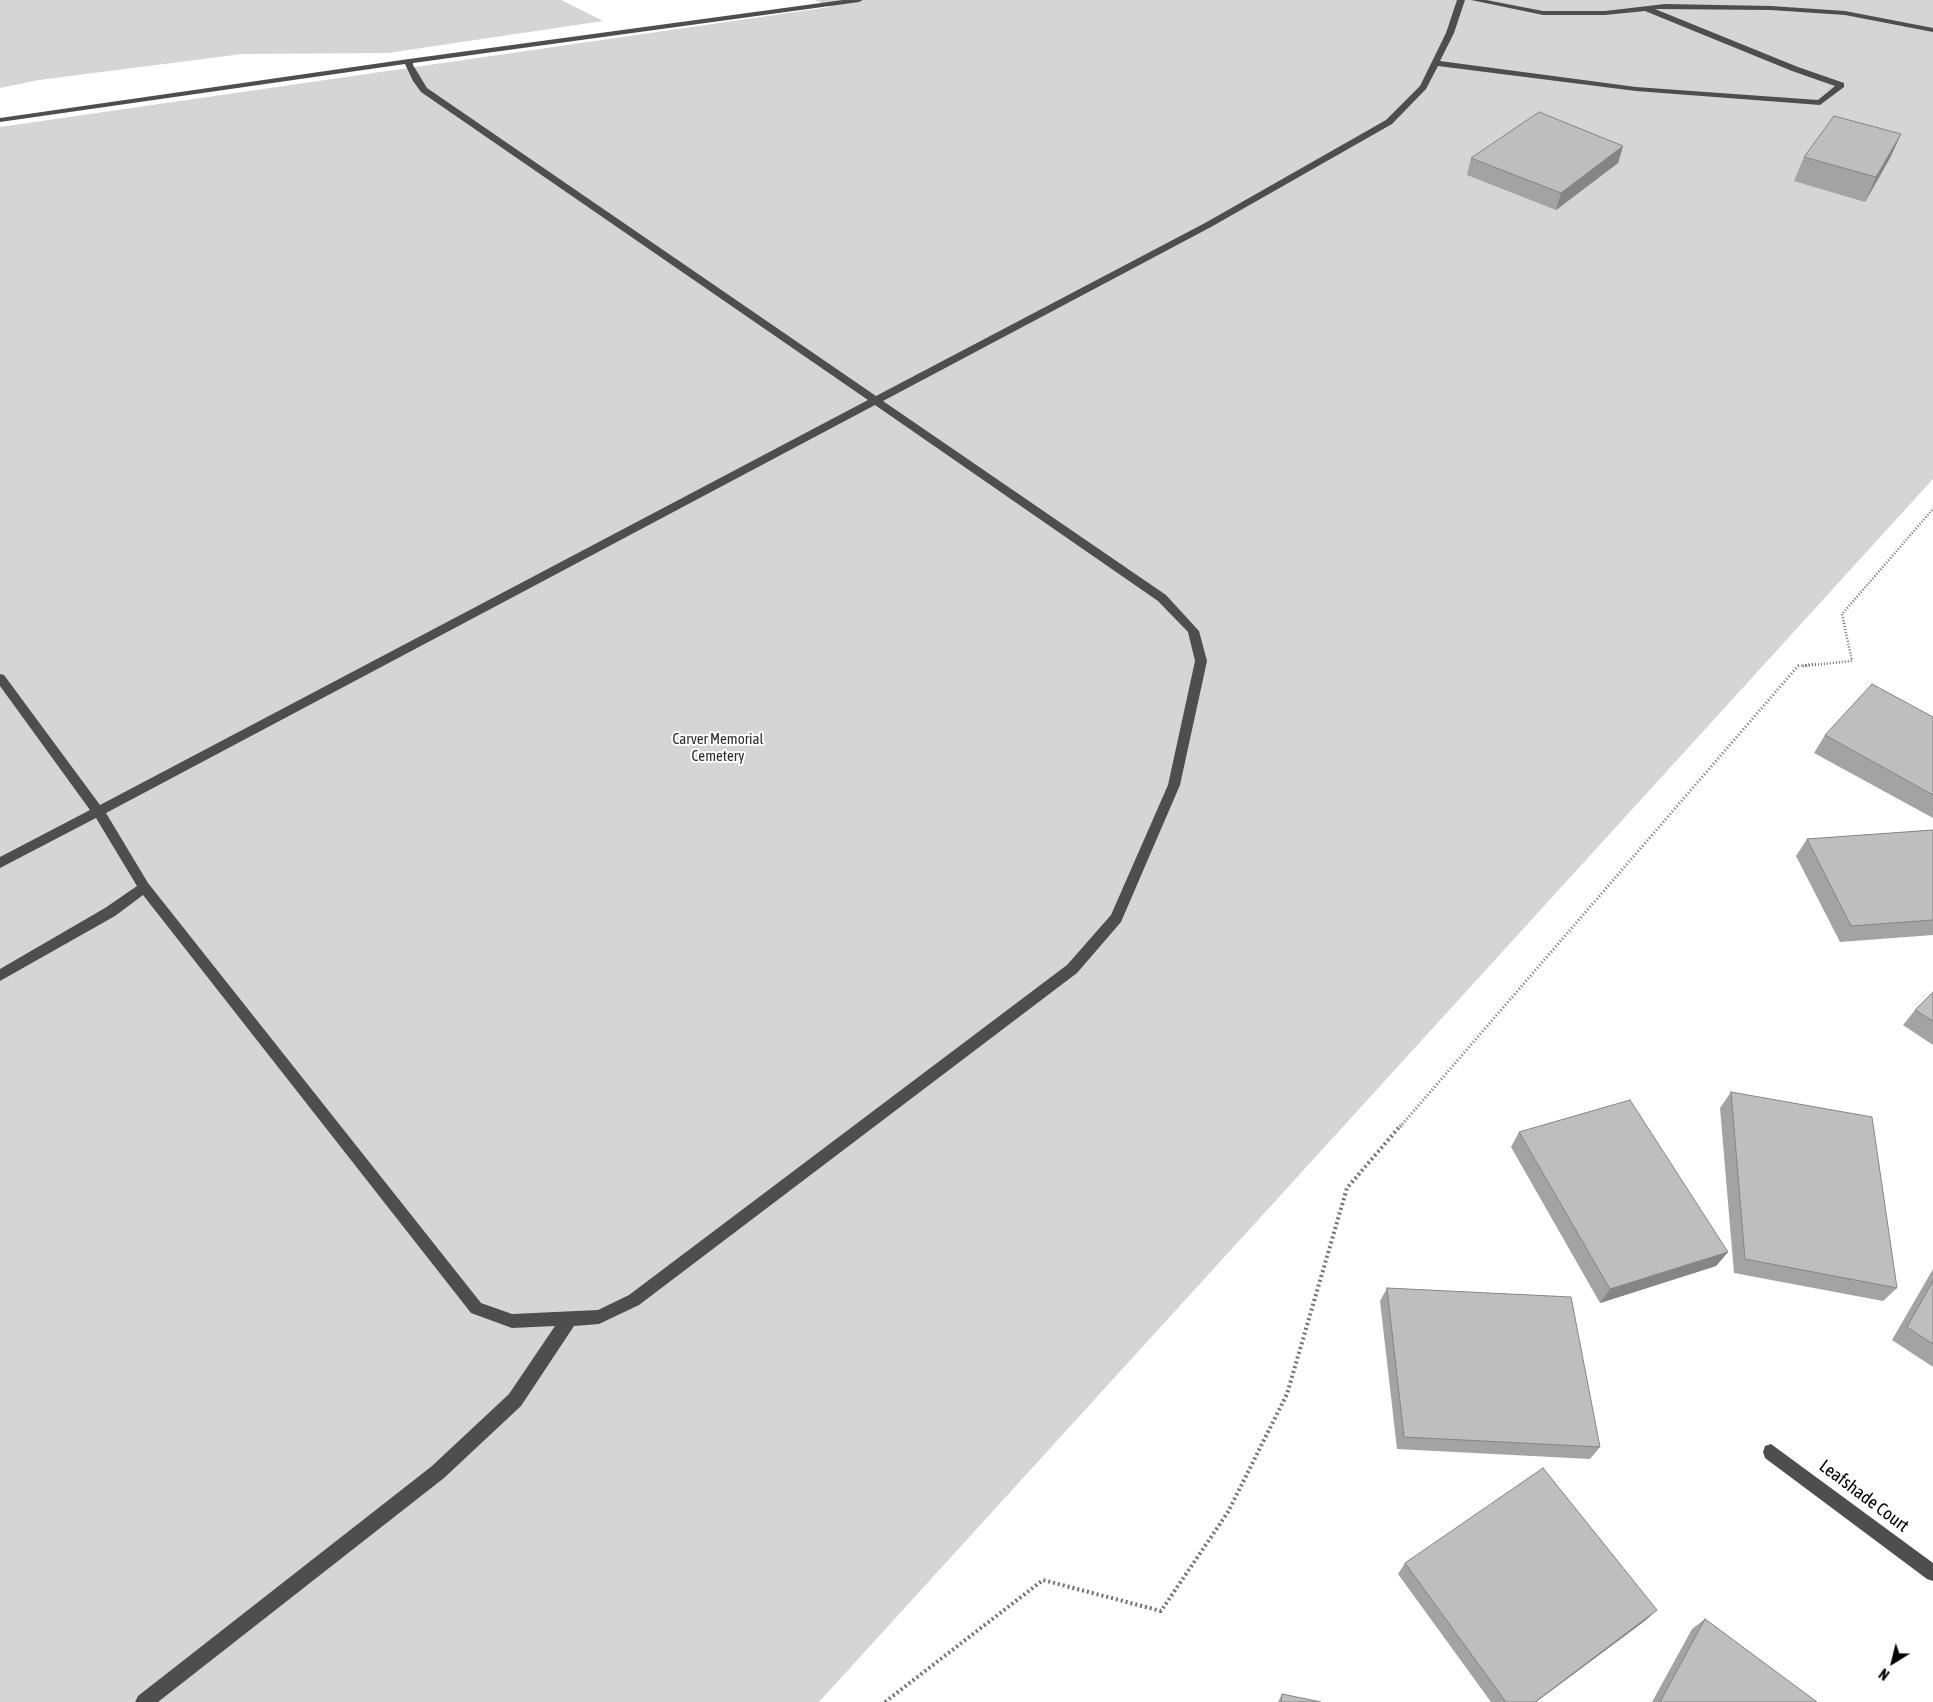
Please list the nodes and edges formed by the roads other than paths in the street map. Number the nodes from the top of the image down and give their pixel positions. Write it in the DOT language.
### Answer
graph roads {
  1 [pos="859,0"];
  2 [pos="1461,0"];
  3 [pos="1475,0"];
  4 [pos="1665,3"];
  5 [pos="1645,8"];
  6 [pos="1674,20"];
  7 [pos="1933,30"];
  8 [pos="409,61"];
  9 [pos="1434,63"];
  10 [pos="0,120"];
  11 [pos="877,400"];
  12 [pos="0,678"];
  13 [pos="98,812"];
  14 [pos="0,864"];
  15 [pos="144,887"];
  16 [pos="0,976"];
  17 [pos="569,1319"];
  18 [pos="1771,1452"];
  19 [pos="1933,1573"];
  20 [pos="144,1702"];
  1 -- 8 [label="street"];
  2 -- 9 [label="street"];
  3 -- 5 [label="street"];
  4 -- 5 [label="street"];
  4 -- 6 [label="street"];
  4 -- 7 [label="street"];
  5 -- 6 [label="street"];
  6 -- 9 [label="street"];
  8 -- 10 [label="street"];
  8 -- 11 [label="street"];
  9 -- 11 [label="street"];
  11 -- 13 [label="street"];
  11 -- 17 [label="street"];
  12 -- 13 [label="street"];
  13 -- 14 [label="street"];
  13 -- 15 [label="street"];
  15 -- 16 [label="street"];
  15 -- 17 [label="street"];
  17 -- 20 [label="street"];
  18 -- 19 [label="street, Leafshade Court"];
}
